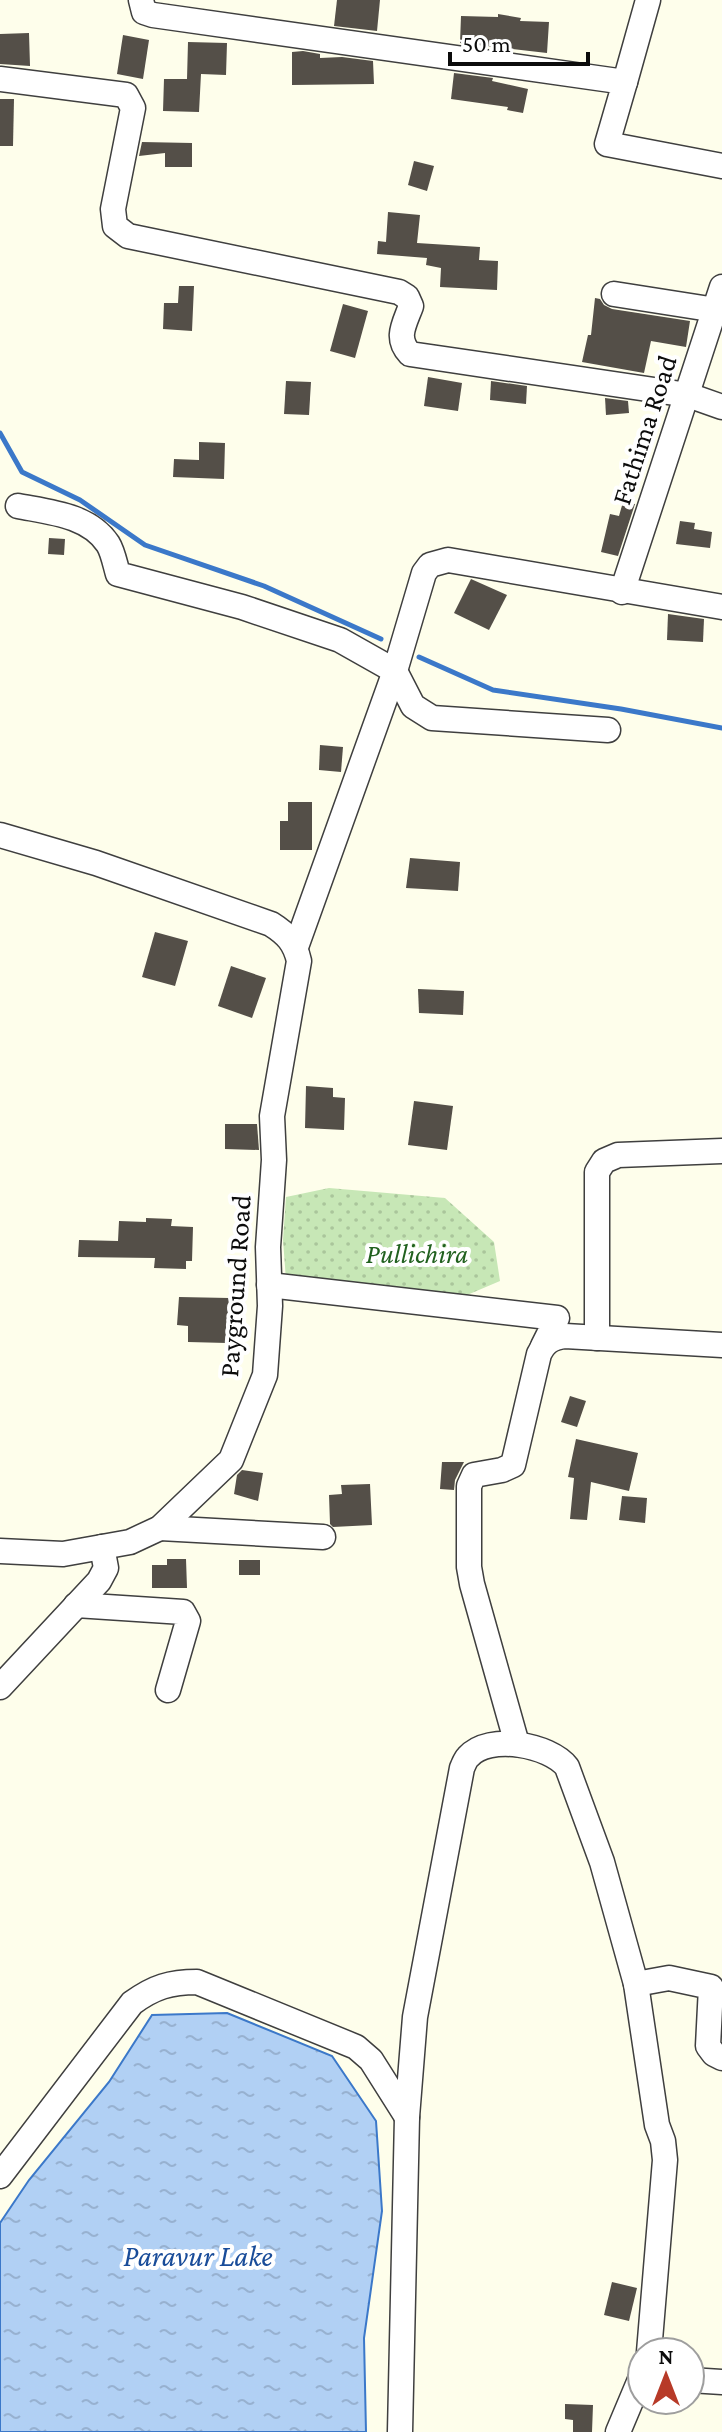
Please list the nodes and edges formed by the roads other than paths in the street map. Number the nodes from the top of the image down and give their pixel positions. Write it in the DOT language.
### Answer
graph roads {
  1 [pos="141,0"];
  2 [pos="648,0"];
  3 [pos="0,79"];
  4 [pos="625,82"];
  5 [pos="722,166"];
  6 [pos="614,294"];
  7 [pos="719,298"];
  8 [pos="688,395"];
  9 [pos="722,407"];
  10 [pos="18,506"];
  11 [pos="622,592"];
  12 [pos="722,607"];
  13 [pos="395,671"];
  14 [pos="608,730"];
  15 [pos="0,835"];
  16 [pos="296,947"];
  17 [pos="722,1151"];
  18 [pos="269,1285"];
  19 [pos="597,1338"];
  20 [pos="722,1345"];
  21 [pos="543,1346"];
  22 [pos="160,1528"];
  23 [pos="323,1537"];
  24 [pos="102,1547"];
  25 [pos="0,1551"];
  26 [pos="76,1605"];
  27 [pos="0,1687"];
  28 [pos="168,1690"];
  29 [pos="517,1744"];
  30 [pos="636,1984"];
  31 [pos="716,1985"];
  32 [pos="722,2058"];
  33 [pos="407,2117"];
  34 [pos="0,2176"];
  35 [pos="650,2336"];
  36 [pos="626,2413"];
  37 [pos="400,2432"];
  38 [pos="618,2432"];
  1 -- 4 [label="street"];
  2 -- 4 [label="street"];
  3 -- 8 [label="street"];
  4 -- 5 [label="street"];
  6 -- 7 [label="street"];
  7 -- 8 [label="street, Fathima Road"];
  8 -- 9 [label="street"];
  8 -- 11 [label="street, Fathima Road"];
  10 -- 13 [label="street"];
  11 -- 12 [label="street"];
  11 -- 13 [label="street"];
  13 -- 14 [label="street"];
  13 -- 16 [label="street"];
  15 -- 16 [label="street"];
  16 -- 18 [label="street, Payground Road"];
  17 -- 19 [label="street"];
  18 -- 21 [label="street"];
  18 -- 22 [label="street, Payground Road"];
  19 -- 20 [label="street"];
  19 -- 21 [label="street"];
  21 -- 29 [label="street"];
  22 -- 23 [label="street"];
  22 -- 24 [label="street, Payground Road"];
  24 -- 25 [label="street, Payground Road"];
  24 -- 26 [label="street"];
  26 -- 27 [label="street"];
  26 -- 28 [label="street"];
  29 -- 30 [label="street"];
  29 -- 33 [label="street"];
  30 -- 31 [label="street"];
  30 -- 35 [label="street"];
  31 -- 32 [label="street"];
  33 -- 34 [label="street"];
  33 -- 37 [label="street"];
  36 -- 38 [label="street"];
}
